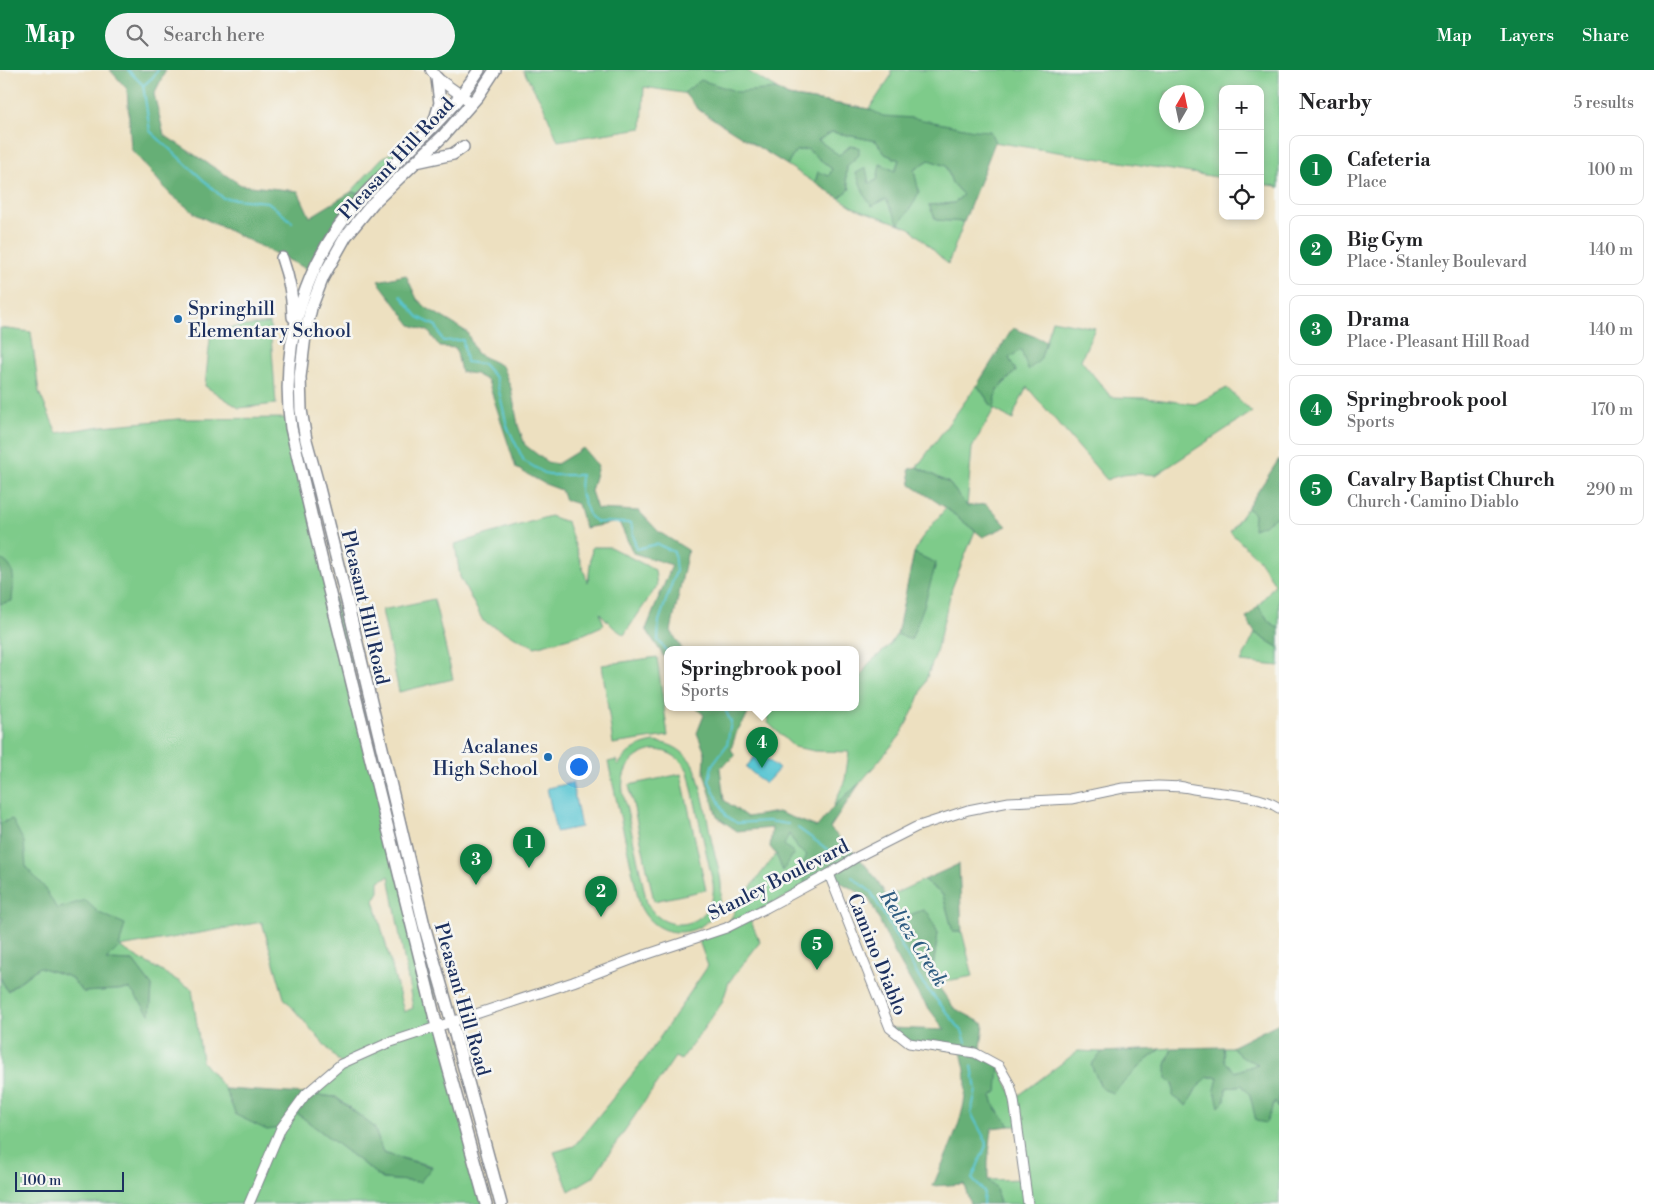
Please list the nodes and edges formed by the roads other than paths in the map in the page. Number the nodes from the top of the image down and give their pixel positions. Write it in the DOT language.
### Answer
graph roads {
  1 [pos="479,70"];
  2 [pos="495,70"];
  3 [pos="434,74"];
  4 [pos="461,95"];
  5 [pos="472,103"];
  6 [pos="432,127"];
  7 [pos="443,136"];
  8 [pos="416,162"];
  9 [pos="282,258"];
  10 [pos="293,328"];
  11 [pos="1279,808"];
  12 [pos="829,874"];
  13 [pos="452,1023"];
  14 [pos="437,1028"];
  15 [pos="249,1204"];
  16 [pos="486,1204"];
  17 [pos="501,1204"];
  18 [pos="1028,1204"];
  1 -- 4 [label="main road, Pleasant Hill Road"];
  2 -- 5 [label="main road, Pleasant Hill Road"];
  3 -- 4 [label="main road"];
  3 -- 6 [label="main road"];
  4 -- 5 [label="main road"];
  4 -- 6 [label="main road, Pleasant Hill Road"];
  5 -- 7 [label="main road, Pleasant Hill Road"];
  6 -- 10 [label="main road, Pleasant Hill Road"];
  7 -- 8 [label="main road, Pleasant Hill Road"];
  7 -- 8 [label="main road"];
  8 -- 13 [label="main road, Pleasant Hill Road"];
  9 -- 10 [label="main road"];
  10 -- 14 [label="main road, Pleasant Hill Road"];
  11 -- 12 [label="street, Stanley Boulevard"];
  12 -- 13 [label="street, Stanley Boulevard"];
  12 -- 18 [label="street, Camino Diablo"];
  13 -- 14 [label="street, Stanley Boulevard"];
  13 -- 17 [label="main road, Pleasant Hill Road"];
  14 -- 15 [label="street, Stanley Boulevard"];
  14 -- 16 [label="main road, Pleasant Hill Road"];
}
